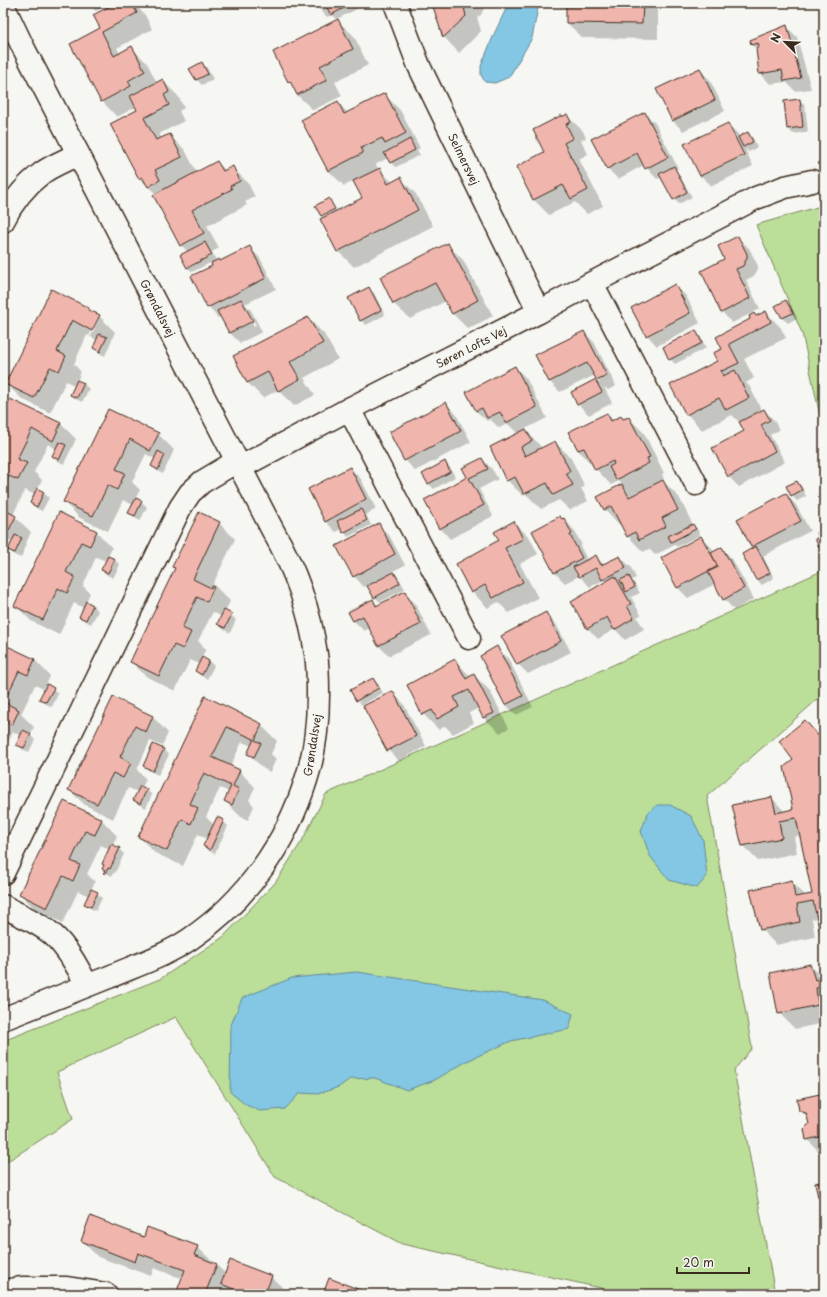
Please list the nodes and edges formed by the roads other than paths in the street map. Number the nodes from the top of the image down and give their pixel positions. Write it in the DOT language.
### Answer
graph roads {
  1 [pos="394,3"];
  2 [pos="3,5"];
  3 [pos="78,154"];
  4 [pos="812,181"];
  5 [pos="3,221"];
  6 [pos="592,283"];
  7 [pos="539,312"];
  8 [pos="349,409"];
  9 [pos="239,464"];
  10 [pos="696,484"];
  11 [pos="468,638"];
  12 [pos="3,873"];
  13 [pos="3,906"];
  14 [pos="86,985"];
  15 [pos="3,1018"];
  16 [pos="3,1291"];
  17 [pos="106,1294"];
  1 -- 7 [label="street, Selmersvej"];
  2 -- 3 [label="street, Grøndalsvej"];
  3 -- 5 [label="street"];
  3 -- 9 [label="street, Grøndalsvej"];
  4 -- 6 [label="street, Søren Lofts Vej"];
  6 -- 7 [label="street, Søren Lofts Vej"];
  6 -- 10 [label="street"];
  7 -- 8 [label="street, Søren Lofts Vej"];
  8 -- 9 [label="street, Søren Lofts Vej"];
  8 -- 11 [label="street"];
  9 -- 12 [label="street"];
  9 -- 14 [label="street, Grøndalsvej"];
  13 -- 14 [label="street"];
  14 -- 15 [label="street, Grøndalsvej"];
  16 -- 17 [label="street"];
}
